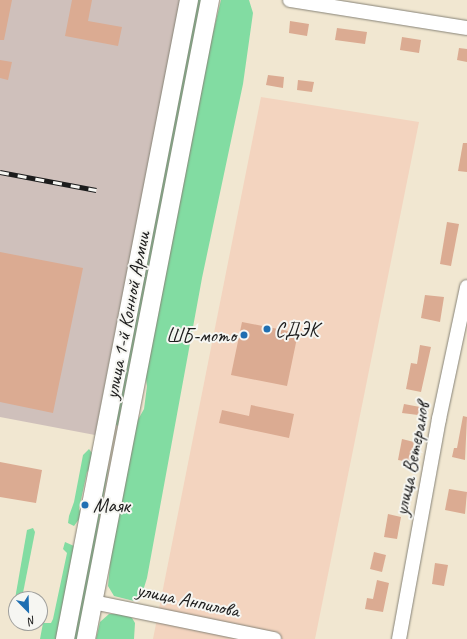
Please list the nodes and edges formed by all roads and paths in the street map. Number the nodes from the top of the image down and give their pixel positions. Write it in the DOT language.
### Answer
graph roads {
  1 [pos="189,0"];
  2 [pos="210,0"];
  3 [pos="290,0"];
  4 [pos="467,28"];
  5 [pos="467,287"];
  6 [pos="103,443"];
  7 [pos="123,447"];
  8 [pos="92,602"];
  9 [pos="65,639"];
  10 [pos="86,639"];
  11 [pos="274,639"];
  12 [pos="399,639"];
  1 -- 6 [label="main road, улица 1-й Конной Армии"];
  2 -- 7 [label="main road, улица 1-й Конной Армии"];
  3 -- 4 [label="street"];
  5 -- 12 [label="street, улица Ветеранов"];
  6 -- 7 [label="main road"];
  6 -- 9 [label="main road, улица 1-й Конной Армии"];
  7 -- 8 [label="main road, улица 1-й Конной Армии"];
  8 -- 10 [label="main road, улица 1-й Конной Армии"];
  8 -- 11 [label="street, улица Анпилова"];
}
